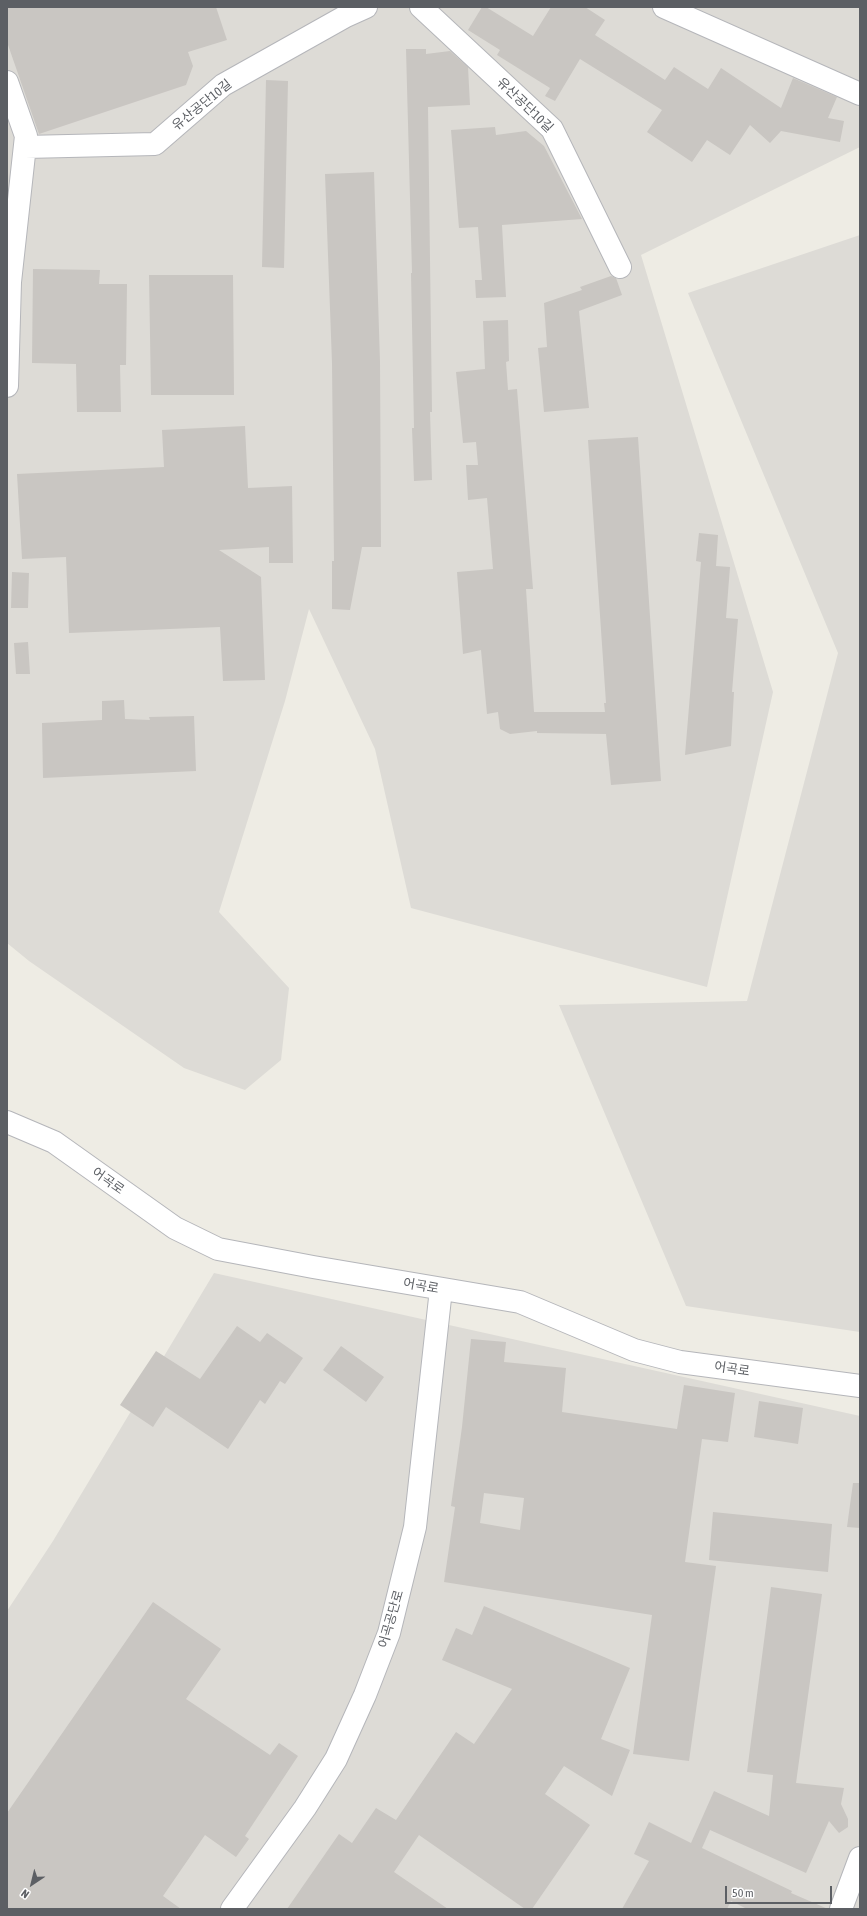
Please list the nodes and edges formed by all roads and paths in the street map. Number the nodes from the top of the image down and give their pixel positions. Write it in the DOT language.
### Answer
graph roads {
  1 [pos="366,7"];
  2 [pos="422,7"];
  3 [pos="664,7"];
  4 [pos="7,82"];
  5 [pos="860,94"];
  6 [pos="25,147"];
  7 [pos="620,267"];
  8 [pos="7,386"];
  9 [pos="7,1122"];
  10 [pos="441,1289"];
  11 [pos="860,1386"];
  12 [pos="860,1858"];
  13 [pos="232,1909"];
  14 [pos="841,1909"];
  1 -- 6 [label="street, 유산공단10길"];
  2 -- 7 [label="street, 유산공단10길"];
  3 -- 5 [label="street"];
  4 -- 6 [label="street"];
  6 -- 8 [label="street"];
  9 -- 10 [label="street, 어곡로"];
  10 -- 11 [label="street, 어곡로"];
  10 -- 13 [label="street, 어곡공단로"];
  12 -- 14 [label="street"];
}
